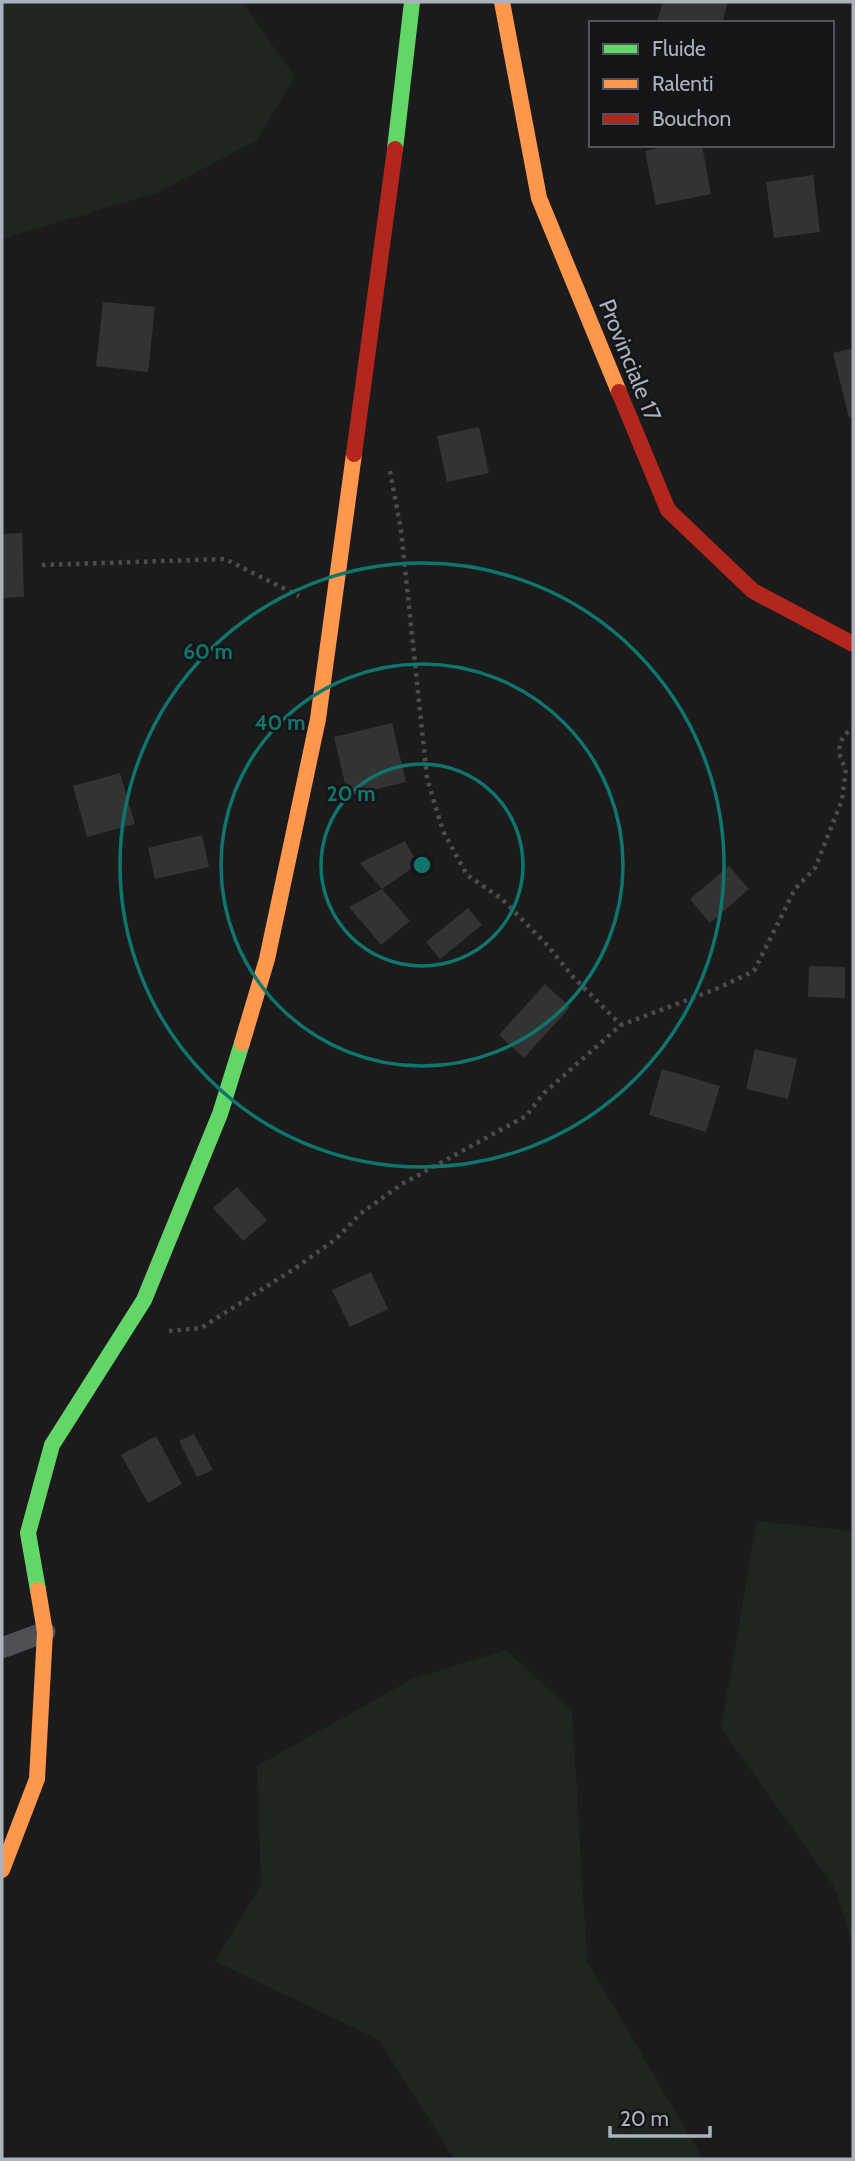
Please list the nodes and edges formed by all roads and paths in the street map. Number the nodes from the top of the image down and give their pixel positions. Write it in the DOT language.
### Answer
graph roads {
  1 [pos="412,2"];
  2 [pos="502,2"];
  3 [pos="388,463"];
  4 [pos="41,565"];
  5 [pos="331,625"];
  6 [pos="853,644"];
  7 [pos="853,728"];
  8 [pos="621,1024"];
  9 [pos="132,1320"];
  10 [pos="45,1632"];
  11 [pos="2,1648"];
  12 [pos="2,1870"];
  1 -- 5 [label="street"];
  2 -- 6 [label="street, Provinciale 17"];
  3 -- 8 [label="path"];
  4 -- 5 [label="path"];
  5 -- 9 [label="street"];
  7 -- 8 [label="path"];
  8 -- 9 [label="path"];
  9 -- 10 [label="street"];
  10 -- 11 [label="lane"];
  10 -- 12 [label="street"];
}
